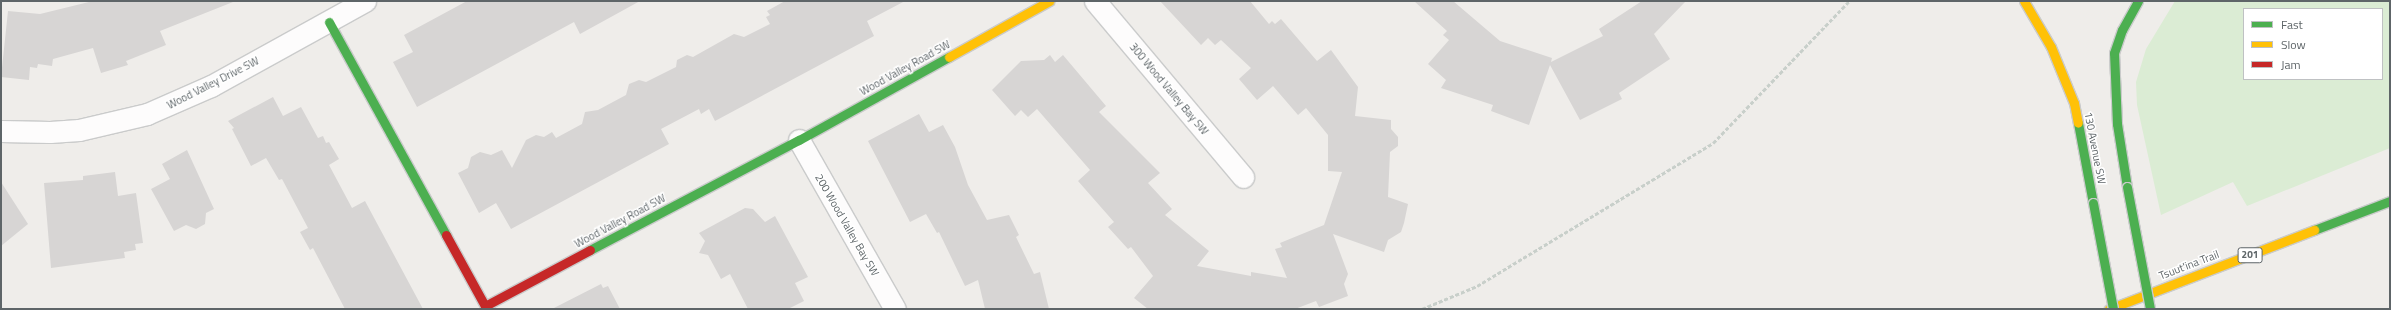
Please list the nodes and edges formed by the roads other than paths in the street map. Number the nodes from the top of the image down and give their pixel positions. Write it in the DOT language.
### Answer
graph roads {
  1 [pos="365,1"];
  2 [pos="1049,1"];
  3 [pos="1095,1"];
  4 [pos="2024,1"];
  5 [pos="2138,1"];
  6 [pos="329,22"];
  7 [pos="1,131"];
  8 [pos="799,140"];
  9 [pos="1243,177"];
  10 [pos="2390,201"];
  11 [pos="486,307"];
  12 [pos="895,309"];
  13 [pos="2109,309"];
  14 [pos="2113,309"];
  15 [pos="2150,309"];
  1 -- 6 [label="street, Wood Valley Drive SW"];
  2 -- 8 [label="main road, Wood Valley Road SW"];
  3 -- 9 [label="street, 300 Wood Valley Bay SW"];
  4 -- 14 [label="main road, 130 Avenue SW, bridge"];
  5 -- 15 [label="main road, bridge"];
  6 -- 7 [label="street, Wood Valley Drive SW"];
  6 -- 11 [label="main road, Wood Valley Road SW"];
  8 -- 11 [label="main road, Wood Valley Road SW"];
  8 -- 12 [label="street, 200 Wood Valley Bay SW"];
  10 -- 13 [label="main road, Tsuut'ina Trail / 201"];
}
